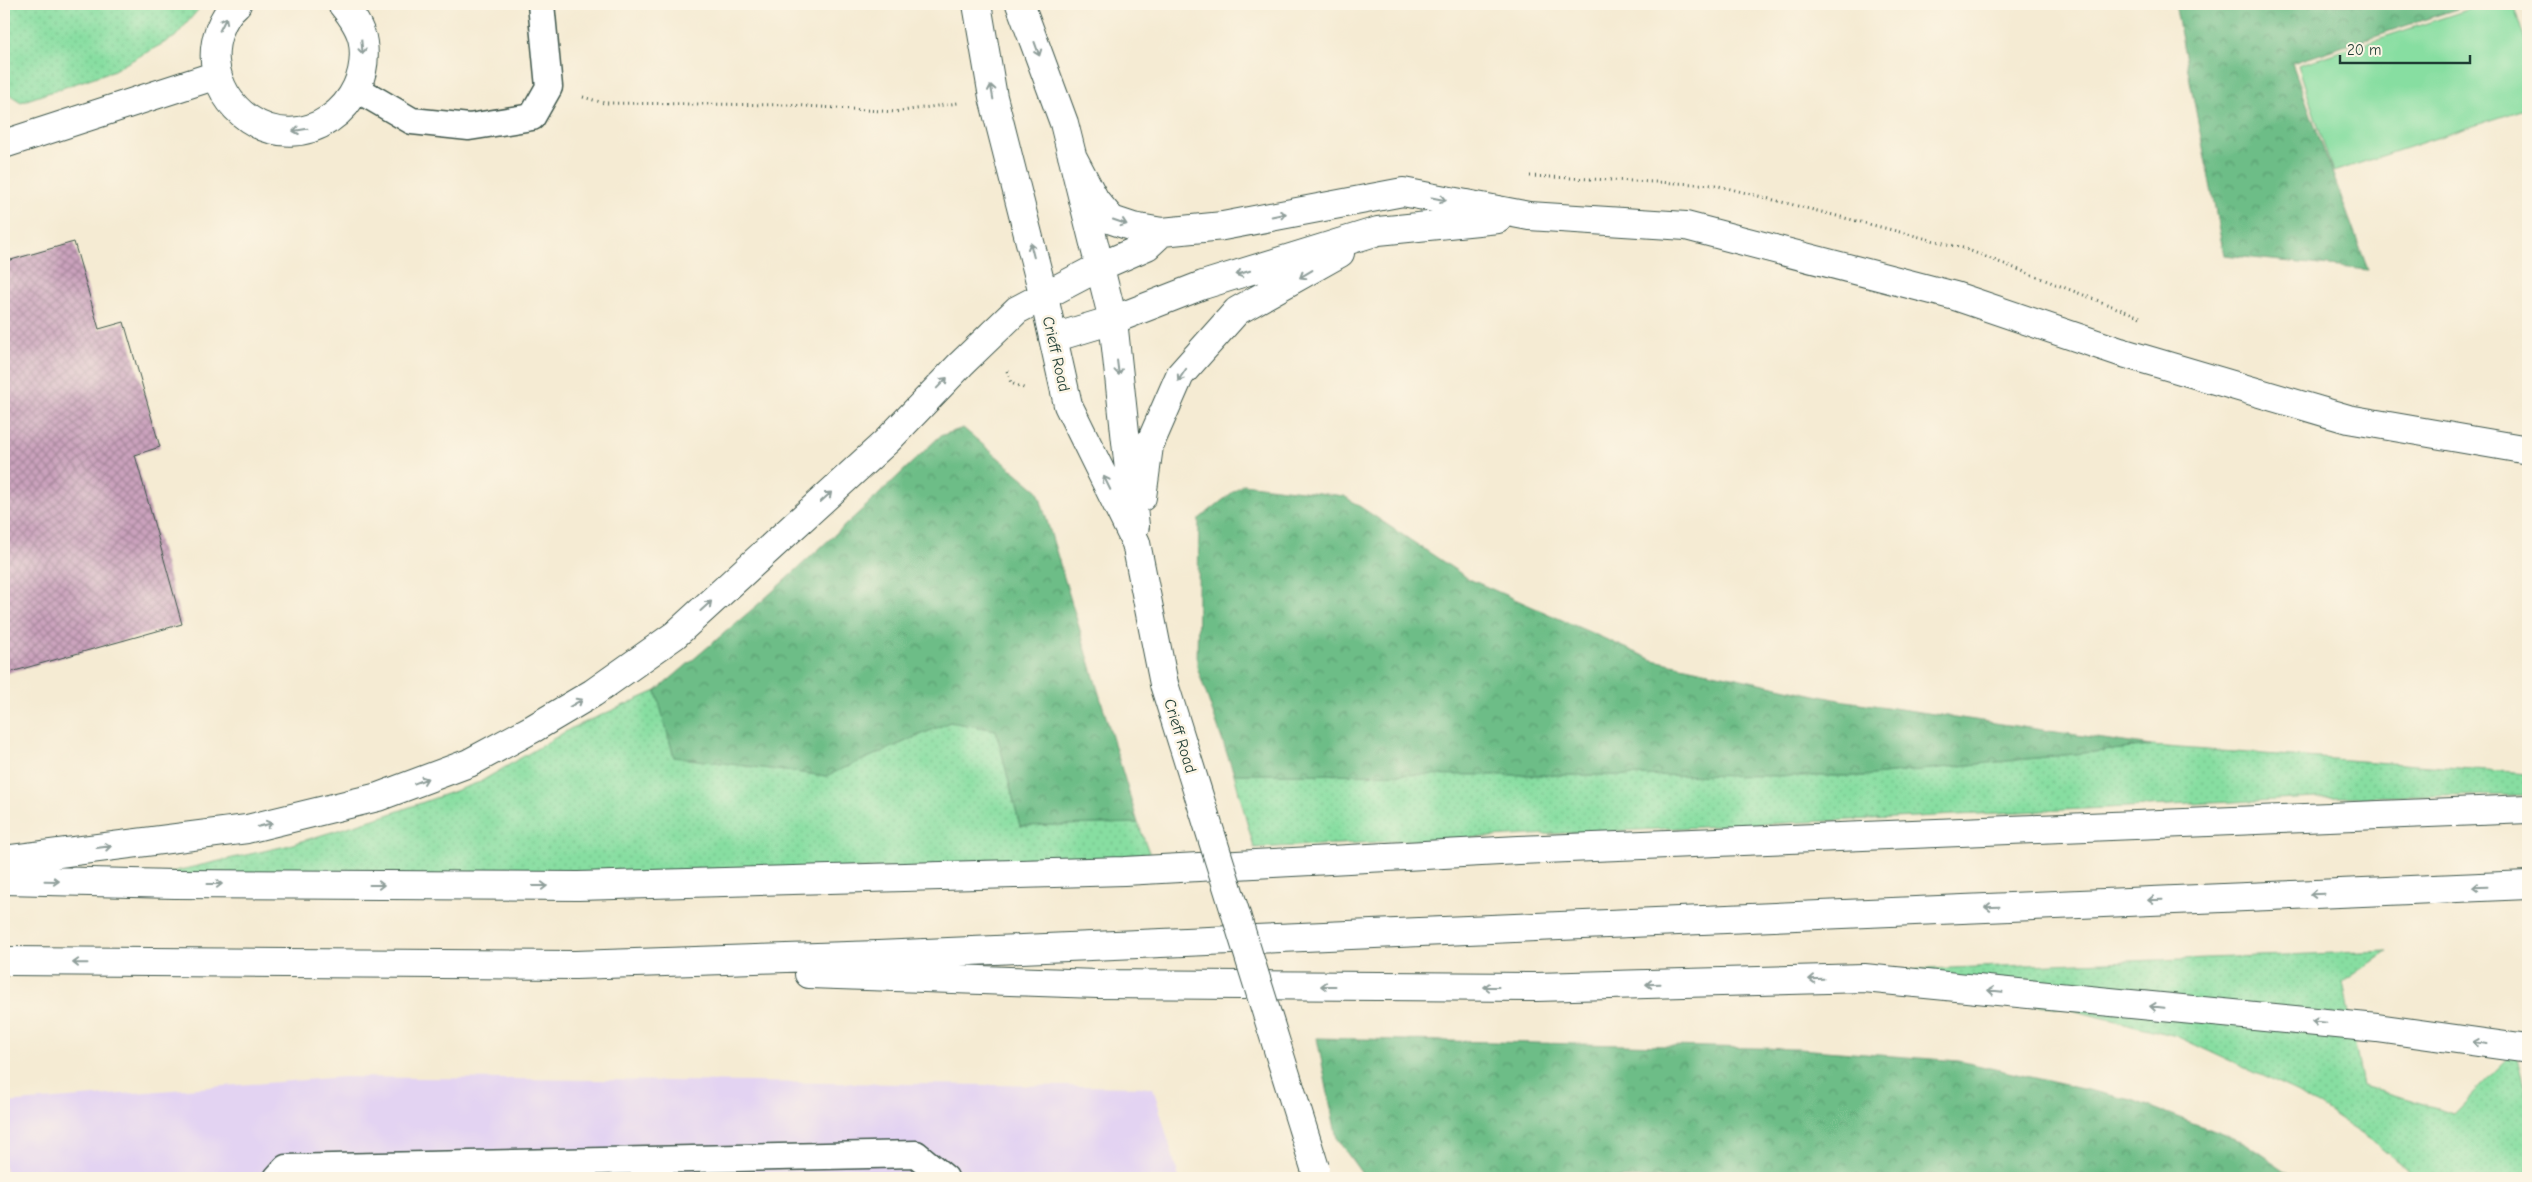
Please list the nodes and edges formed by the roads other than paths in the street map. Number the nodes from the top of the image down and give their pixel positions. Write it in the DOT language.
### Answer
graph roads {
  1 [pos="237,4"];
  2 [pos="342,4"];
  3 [pos="541,4"];
  4 [pos="977,4"];
  5 [pos="1020,4"];
  6 [pos="217,75"];
  7 [pos="357,89"];
  8 [pos="4,144"];
  9 [pos="1072,156"];
  10 [pos="1529,216"];
  11 [pos="1378,231"];
  12 [pos="1162,232"];
  13 [pos="1099,267"];
  14 [pos="1044,297"];
  15 [pos="1112,320"];
  16 [pos="1053,338"];
  17 [pos="2528,450"];
  18 [pos="1136,543"];
  19 [pos="2528,809"];
  20 [pos="4,860"];
  21 [pos="4,880"];
  22 [pos="2528,885"];
  23 [pos="4,961"];
  24 [pos="575,965"];
  25 [pos="2528,1049"];
  26 [pos="1317,1173"];
  27 [pos="277,1178"];
  28 [pos="945,1178"];
  6 -- 1 [label="main road, one-way"];
  2 -- 7 [label="main road, one-way"];
  3 -- 7 [label="lane"];
  14 -- 4 [label="main road, Crieff Road, one-way"];
  5 -- 9 [label="main road, one-way"];
  7 -- 6 [label="main road, one-way"];
  6 -- 8 [label="main road"];
  9 -- 12 [label="main road, one-way"];
  9 -- 13 [label="main road"];
  10 -- 11 [label="main road"];
  12 -- 10 [label="main road, one-way"];
  10 -- 17 [label="main road"];
  11 -- 15 [label="main road, one-way"];
  11 -- 18 [label="main road, one-way"];
  12 -- 13 [label="main road"];
  13 -- 14 [label="main road"];
  13 -- 15 [label="main road"];
  14 -- 16 [label="main road, Crieff Road"];
  20 -- 14 [label="main road, one-way"];
  15 -- 16 [label="main road"];
  15 -- 18 [label="main road, one-way"];
  18 -- 16 [label="main road, Crieff Road, one-way"];
  18 -- 26 [label="main road, Crieff Road, bridge"];
  21 -- 19 [label="main road, one-way"];
  22 -- 24 [label="main road, one-way"];
  24 -- 23 [label="main road, one-way"];
  25 -- 24 [label="main road, one-way"];
  27 -- 28 [label="lane"];
}
